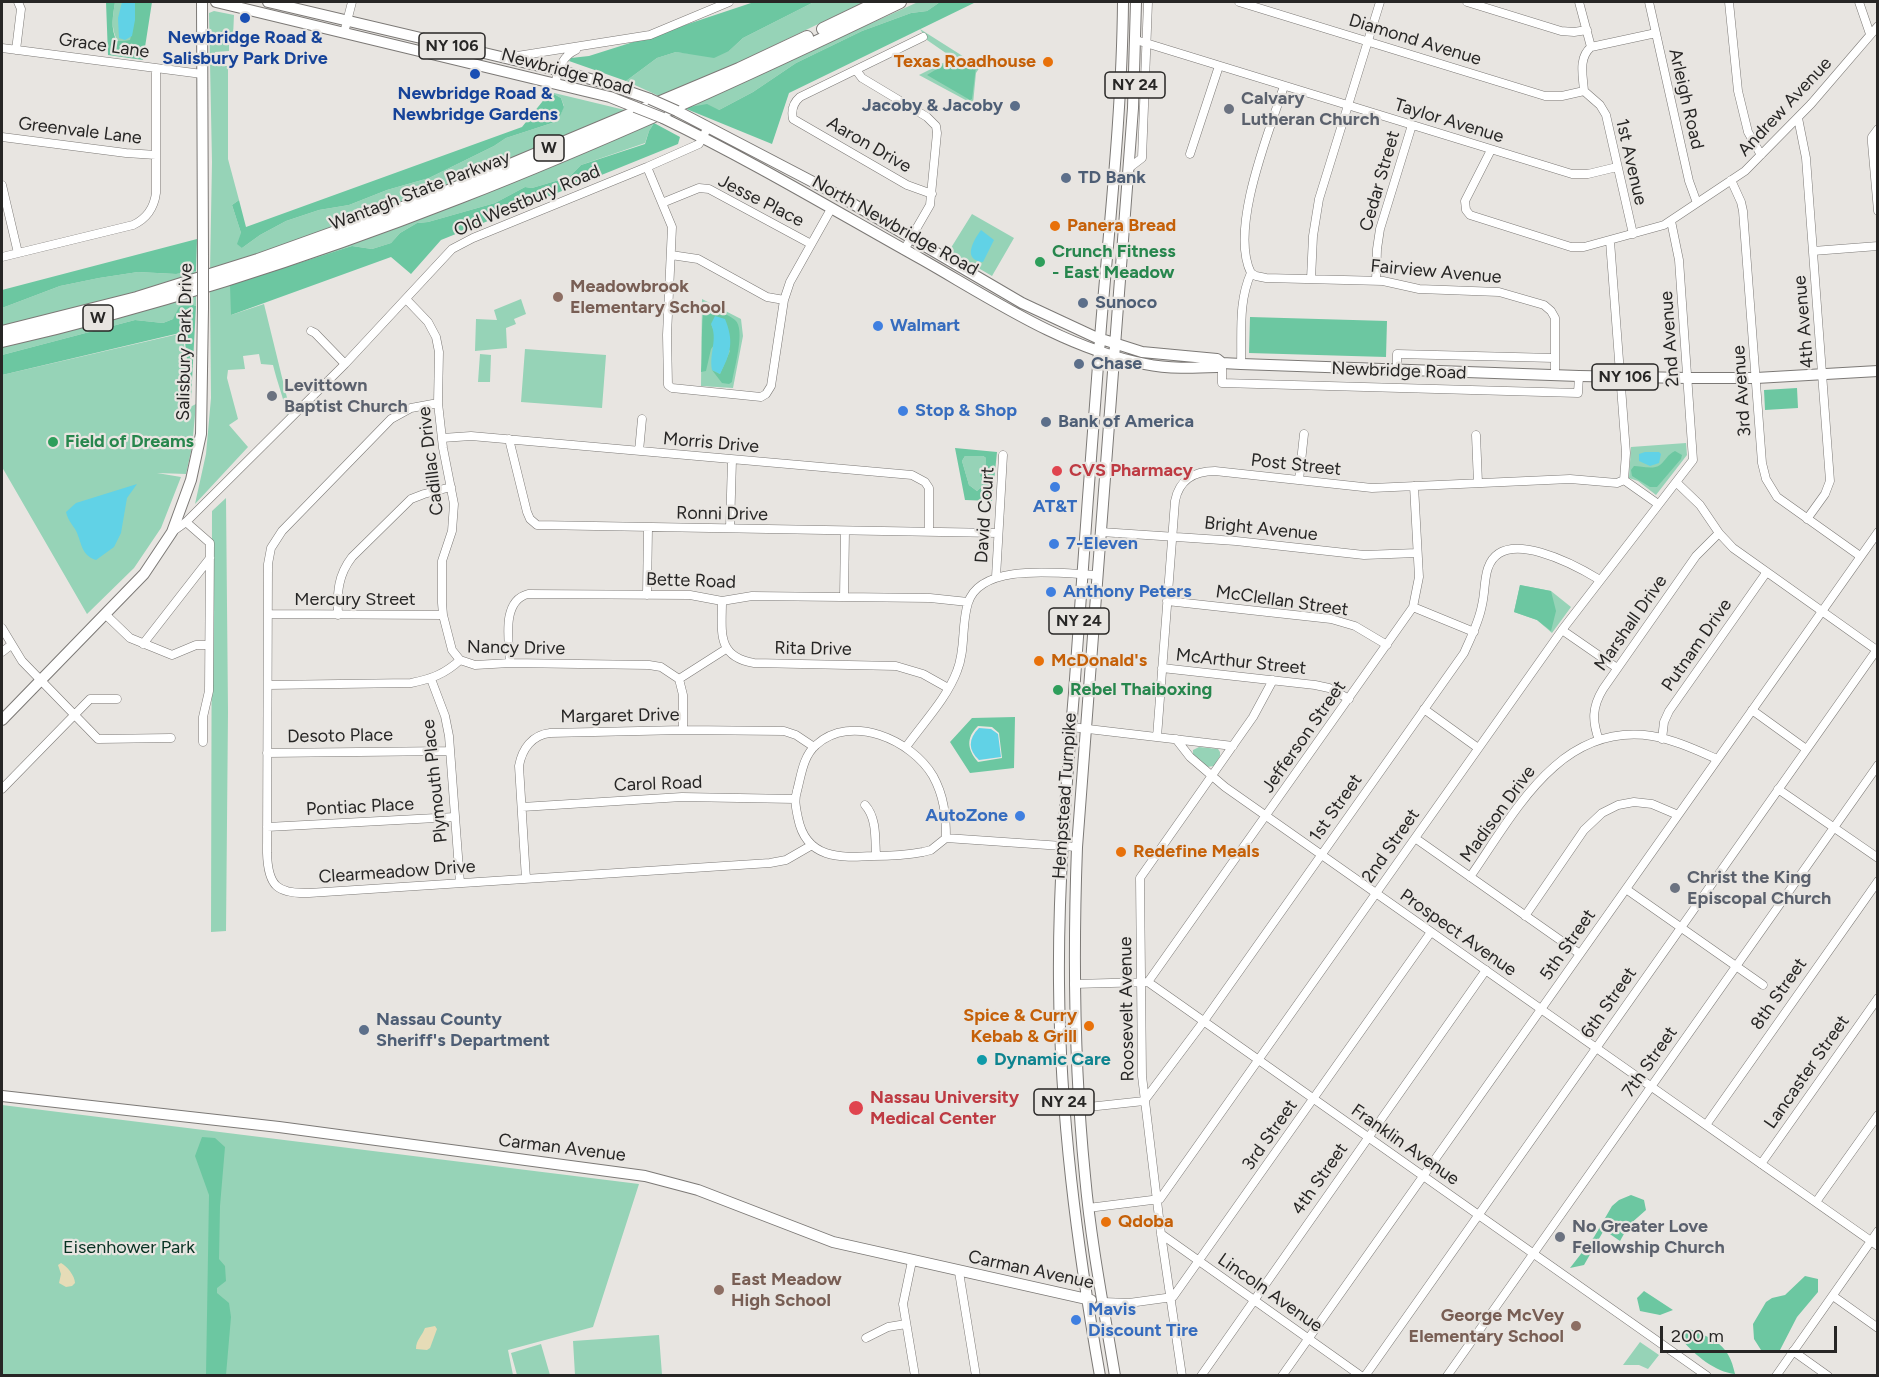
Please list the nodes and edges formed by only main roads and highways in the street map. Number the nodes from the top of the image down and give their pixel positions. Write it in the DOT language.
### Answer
graph roads {
  1 [pos="202,2"];
  2 [pos="216,2"];
  3 [pos="268,2"];
  4 [pos="879,2"];
  5 [pos="900,2"];
  6 [pos="1123,2"];
  7 [pos="1136,2"];
  8 [pos="282,3"];
  9 [pos="1122,49"];
  10 [pos="1134,108"];
  11 [pos="677,111"];
  12 [pos="663,118"];
  13 [pos="705,132"];
  14 [pos="973,275"];
  15 [pos="966,285"];
  16 [pos="2,332"];
  17 [pos="1100,338"];
  18 [pos="2,341"];
  19 [pos="1114,344"];
  20 [pos="1099,352"];
  21 [pos="1114,356"];
  22 [pos="1222,363"];
  23 [pos="1878,371"];
  24 [pos="2,720"];
  25 [pos="2,1096"];
  26 [pos="1086,1299"];
  27 [pos="1103,1302"];
  28 [pos="1100,1376"];
  29 [pos="1115,1376"];
  1 -- 24 [label="main road, Salisbury Park Drive, bridge"];
  2 -- 12 [label="main road, Newbridge Road / NY 106, bridge"];
  3 -- 8 [label="main road, Newbridge Road / NY 106"];
  4 -- 16 [label="highway, Wantagh State Parkway / W"];
  5 -- 18 [label="highway, Wantagh State Parkway / W"];
  6 -- 9 [label="main road, Hempstead Turnpike / NY 24"];
  7 -- 10 [label="main road, Hempstead Turnpike / NY 24"];
  8 -- 11 [label="main road, Newbridge Road / NY 106, bridge"];
  9 -- 10 [label="main road"];
  9 -- 17 [label="main road, Hempstead Turnpike / NY 24"];
  10 -- 19 [label="main road, Hempstead Turnpike / NY 24"];
  11 -- 13 [label="main road, North Newbridge Road / NY 106"];
  12 -- 13 [label="main road, North Newbridge Road / NY 106"];
  13 -- 14 [label="main road, North Newbridge Road / NY 106"];
  13 -- 15 [label="main road, North Newbridge Road / NY 106"];
  14 -- 15 [label="main road"];
  14 -- 17 [label="main road, North Newbridge Road / NY 106"];
  15 -- 20 [label="main road, North Newbridge Road / NY 106"];
  17 -- 19 [label="main road, Newbridge Road / NY 106"];
  17 -- 20 [label="main road, Hempstead Turnpike / NY 24"];
  19 -- 21 [label="main road, Hempstead Turnpike / NY 24"];
  19 -- 22 [label="main road, Newbridge Road / NY 106"];
  20 -- 21 [label="main road, North Newbridge Road / NY 106"];
  20 -- 26 [label="main road, Hempstead Turnpike / NY 24"];
  21 -- 22 [label="main road, Newbridge Road / NY 106"];
  21 -- 27 [label="main road, Hempstead Turnpike / NY 24"];
  22 -- 23 [label="main road, Newbridge Road / NY 106"];
  25 -- 26 [label="main road, Carman Avenue"];
  26 -- 27 [label="main road, Carman Avenue"];
  26 -- 28 [label="main road, Hempstead Turnpike / NY 24"];
  27 -- 29 [label="main road, Hempstead Turnpike / NY 24"];
}
